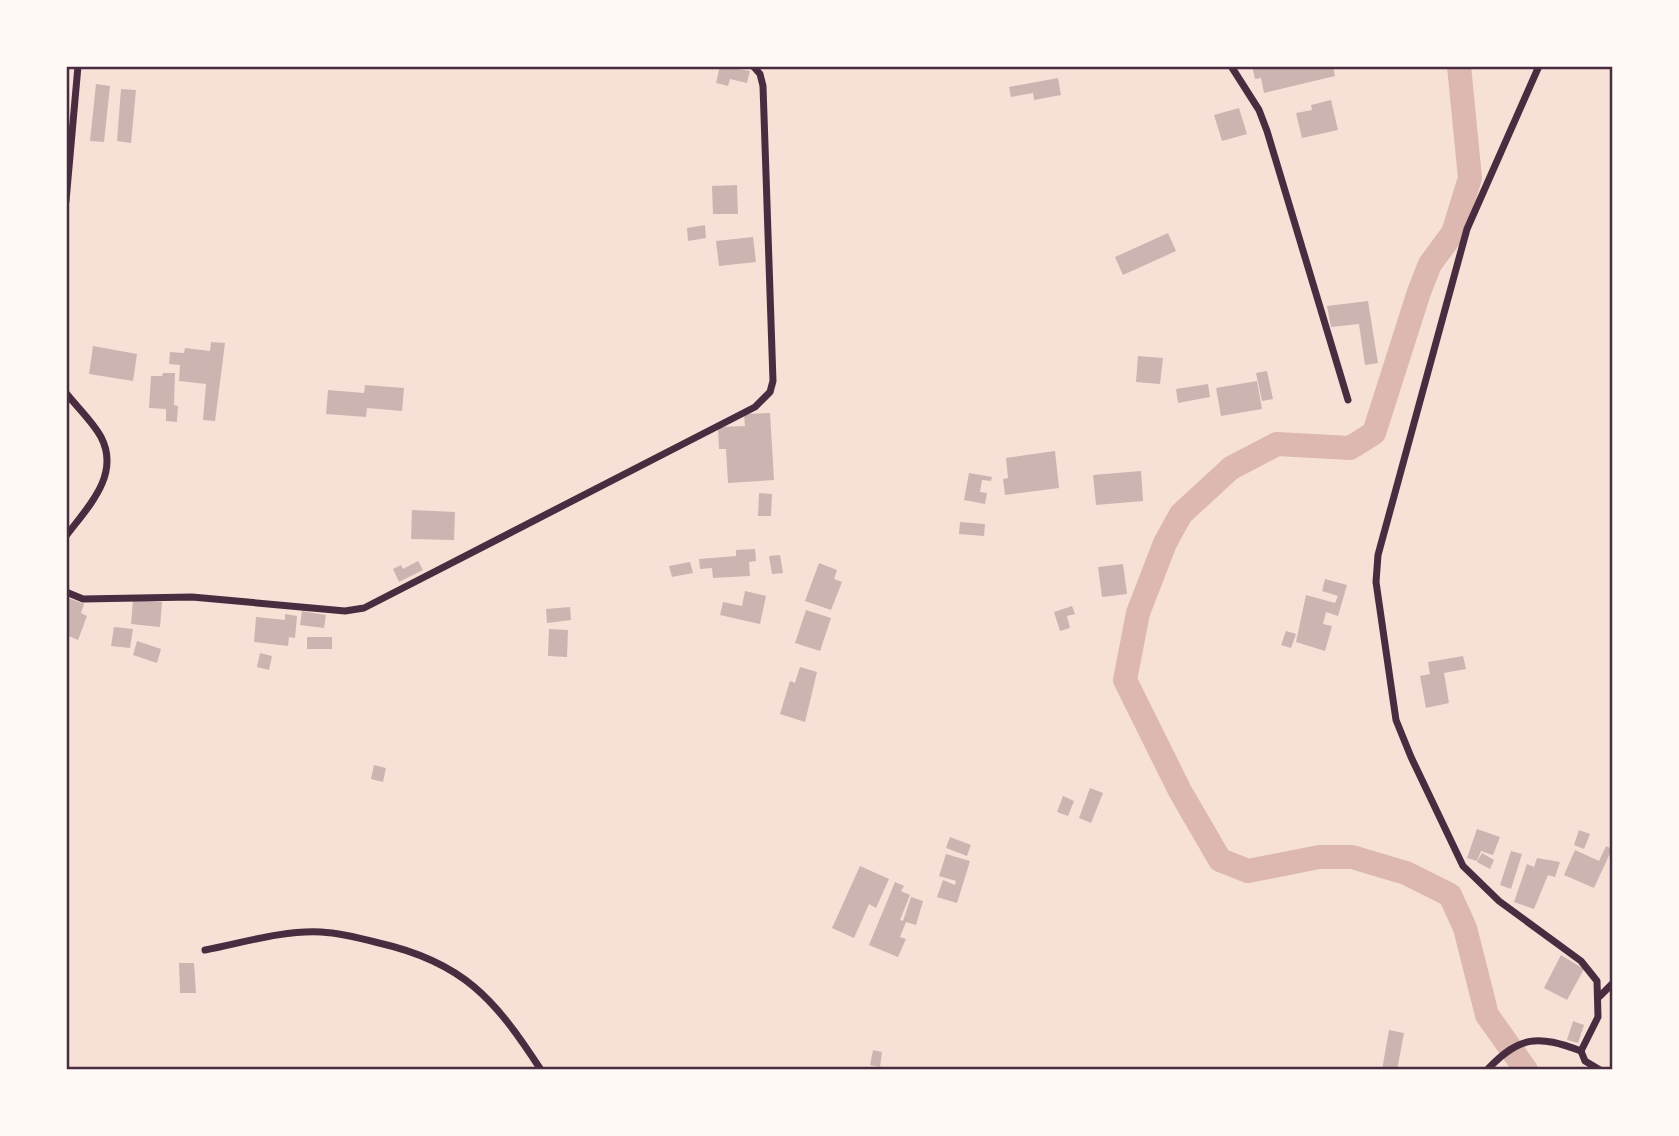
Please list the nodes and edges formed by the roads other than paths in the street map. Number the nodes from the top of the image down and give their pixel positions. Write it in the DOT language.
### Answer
graph roads {
  1 [pos="78,66"];
  2 [pos="753,66"];
  3 [pos="1231,66"];
  4 [pos="1539,66"];
  5 [pos="66,201"];
  6 [pos="66,393"];
  7 [pos="1348,400"];
  8 [pos="66,536"];
  9 [pos="66,592"];
  10 [pos="205,950"];
  11 [pos="1612,984"];
  12 [pos="1600,996"];
  13 [pos="1581,1051"];
  14 [pos="541,1069"];
  15 [pos="1487,1069"];
  16 [pos="1600,1069"];
  1 -- 5 [label="street"];
  2 -- 9 [label="street"];
  3 -- 7 [label="street"];
  4 -- 12 [label="street"];
  6 -- 8 [label="street"];
  10 -- 14 [label="street"];
  11 -- 12 [label="street"];
  12 -- 13 [label="street"];
  13 -- 15 [label="street"];
  13 -- 16 [label="street"];
}
